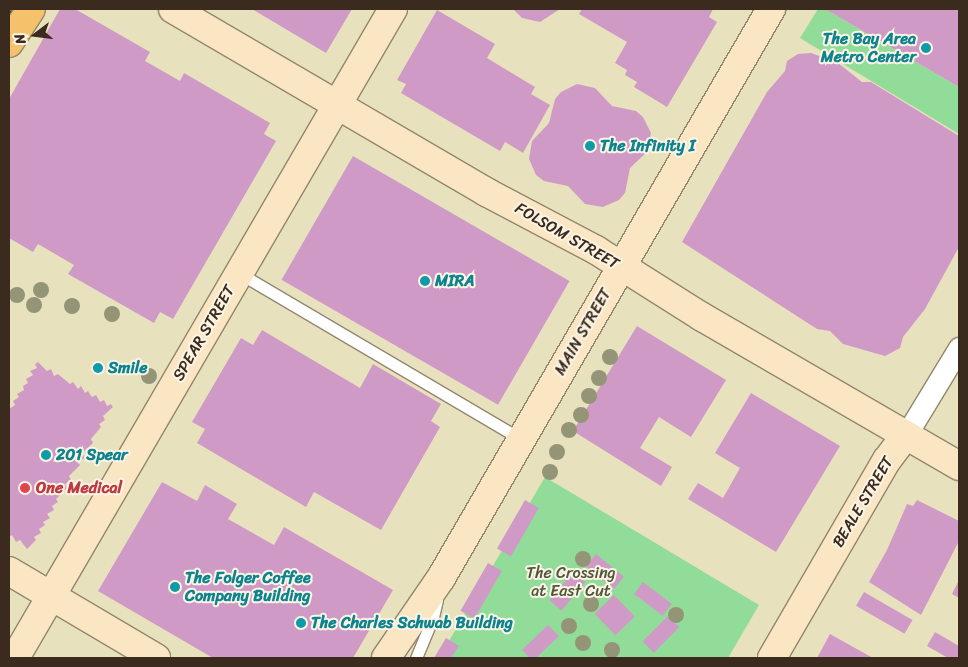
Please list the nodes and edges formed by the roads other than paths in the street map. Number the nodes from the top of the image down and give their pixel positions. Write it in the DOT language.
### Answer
graph roads {
  1 [pos="31,9"];
  2 [pos="173,9"];
  3 [pos="393,9"];
  4 [pos="771,9"];
  5 [pos="9,43"];
  6 [pos="336,104"];
  7 [pos="620,266"];
  8 [pos="239,273"];
  9 [pos="959,348"];
  10 [pos="906,435"];
  11 [pos="521,439"];
  12 [pos="959,466"];
  13 [pos="9,571"];
  14 [pos="441,578"];
  15 [pos="52,595"];
  16 [pos="15,658"];
  17 [pos="156,658"];
  18 [pos="386,658"];
  19 [pos="416,658"];
  20 [pos="772,658"];
  1 -- 5 [label="main road"];
  2 -- 6 [label="street, FOLSOM STREET"];
  3 -- 6 [label="street, SPEAR STREET"];
  4 -- 7 [label="street, MAIN STREET"];
  6 -- 7 [label="street, FOLSOM STREET"];
  6 -- 8 [label="street, SPEAR STREET"];
  7 -- 10 [label="street, FOLSOM STREET"];
  7 -- 11 [label="street, MAIN STREET"];
  8 -- 11 [label="lane"];
  8 -- 15 [label="street, SPEAR STREET"];
  9 -- 10 [label="street, BEALE STREET"];
  10 -- 12 [label="street, FOLSOM STREET"];
  10 -- 20 [label="street, BEALE STREET"];
  11 -- 14 [label="street, MAIN STREET"];
  13 -- 15 [label="street"];
  14 -- 18 [label="street, MAIN STREET"];
  14 -- 19 [label="lane, MAIN STREET"];
  15 -- 16 [label="street, SPEAR STREET"];
  15 -- 17 [label="street"];
}
